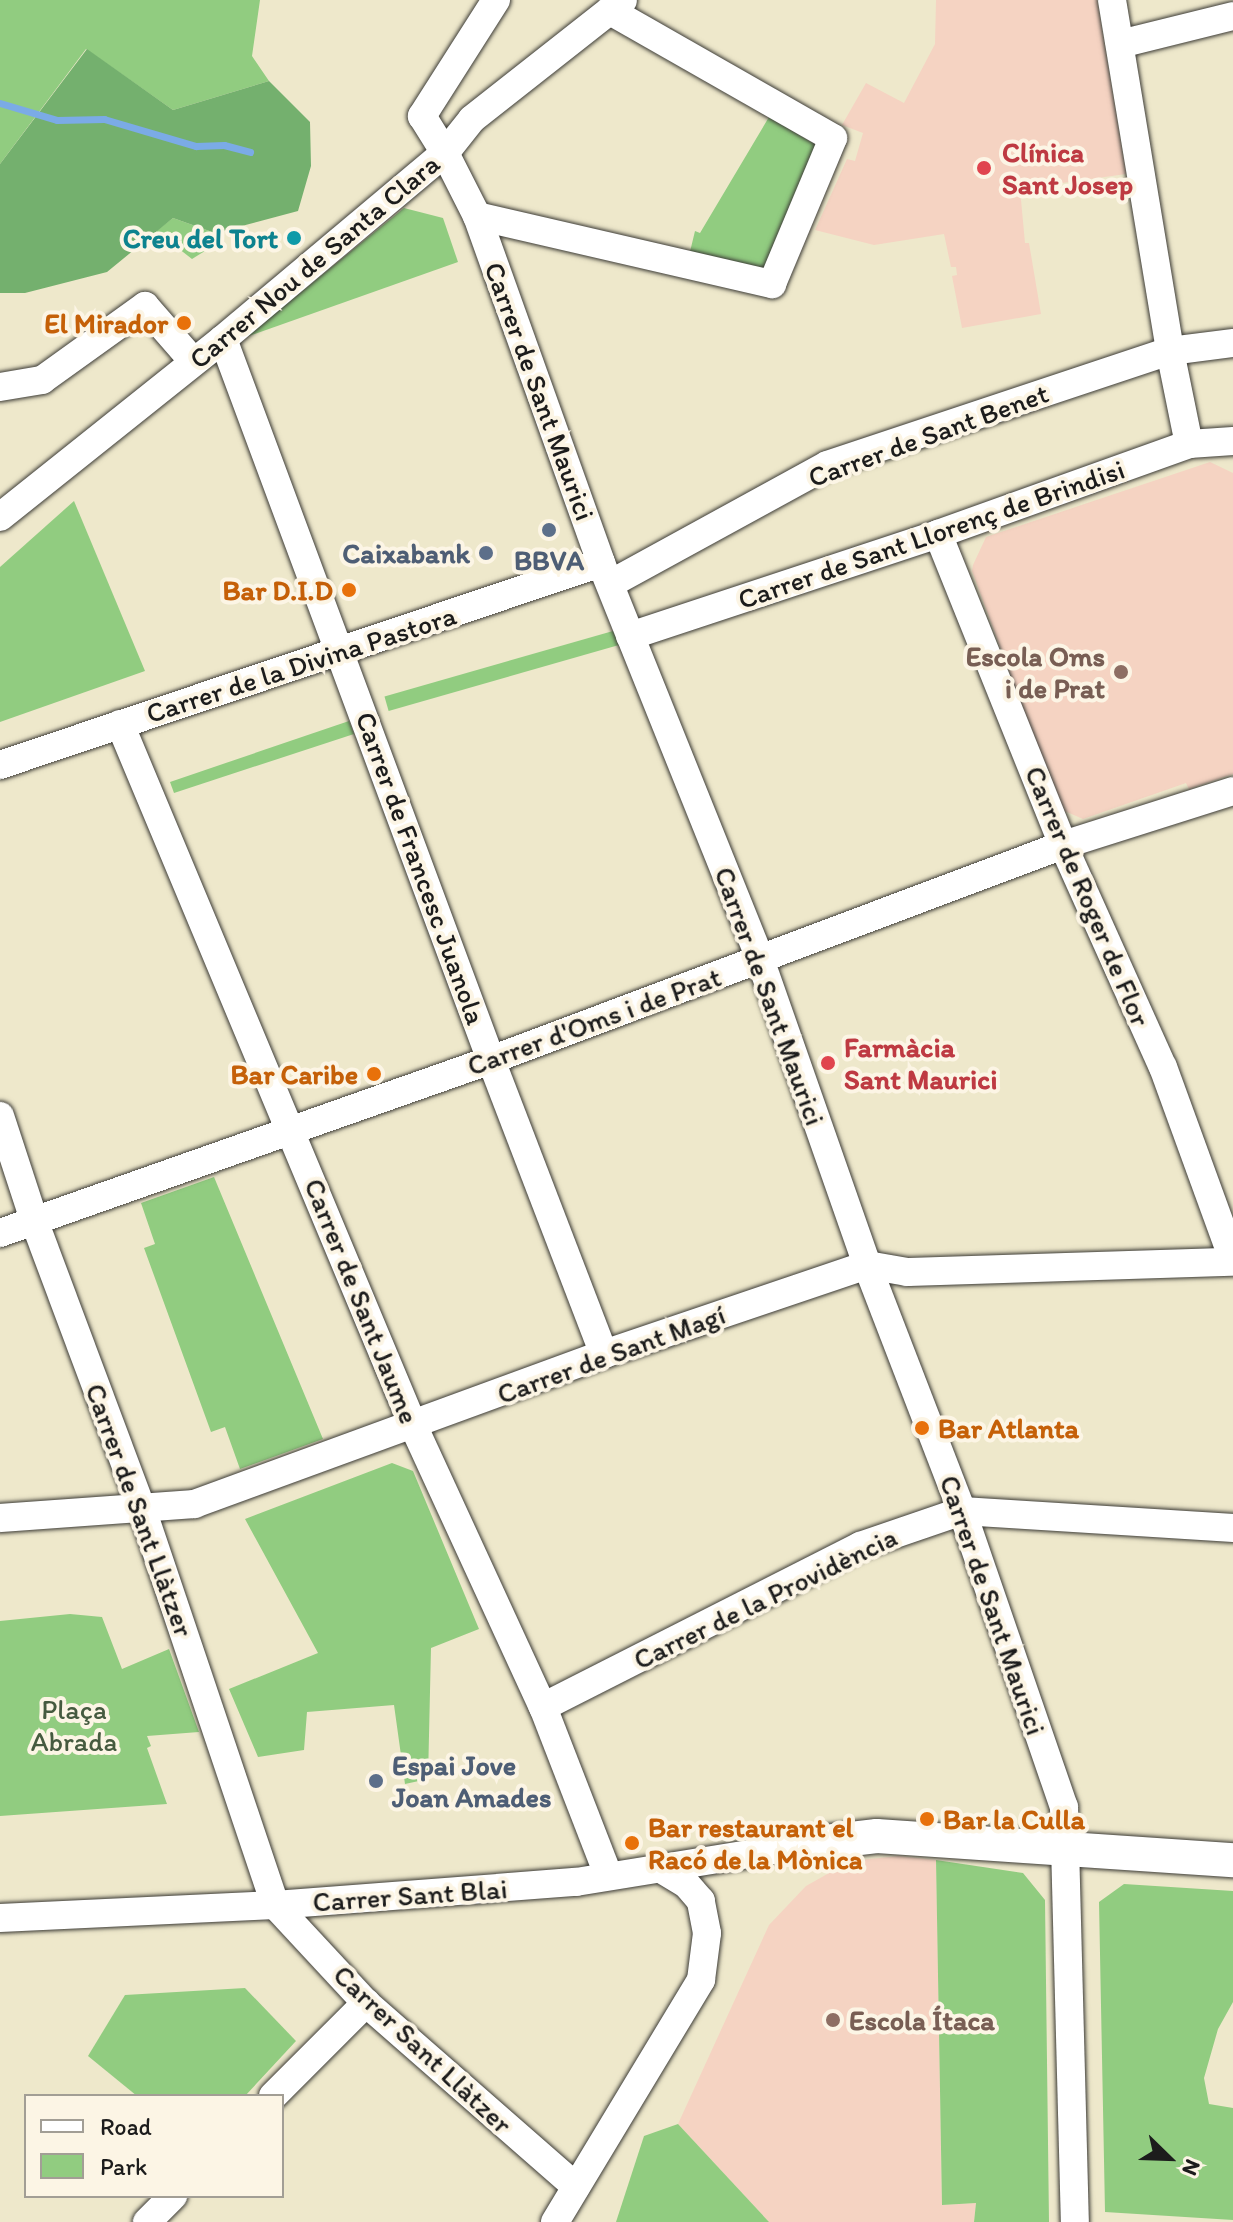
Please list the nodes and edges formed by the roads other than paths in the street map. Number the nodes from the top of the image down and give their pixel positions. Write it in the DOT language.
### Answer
graph roads {
  1 [pos="496,0"];
  2 [pos="1112,0"];
  3 [pos="617,6"];
  4 [pos="1233,16"];
  5 [pos="1120,44"];
  6 [pos="445,153"];
  7 [pos="477,216"];
  8 [pos="223,339"];
  9 [pos="1233,343"];
  10 [pos="1170,351"];
  11 [pos="193,361"];
  12 [pos="0,387"];
  13 [pos="1233,441"];
  14 [pos="1189,444"];
  15 [pos="0,517"];
  16 [pos="938,534"];
  17 [pos="606,574"];
  18 [pos="630,636"];
  19 [pos="342,651"];
  20 [pos="120,724"];
  21 [pos="0,765"];
  22 [pos="1233,791"];
  23 [pos="1063,845"];
  24 [pos="760,959"];
  25 [pos="491,1060"];
  26 [pos="0,1116"];
  27 [pos="292,1129"];
  28 [pos="35,1223"];
  29 [pos="2,1232"];
  30 [pos="1233,1260"];
  31 [pos="867,1265"];
  32 [pos="604,1354"];
  33 [pos="413,1425"];
  34 [pos="142,1509"];
  35 [pos="962,1511"];
  36 [pos="0,1518"];
  37 [pos="1233,1528"];
  38 [pos="543,1707"];
  39 [pos="817,1843"];
  40 [pos="1066,1849"];
  41 [pos="1233,1860"];
  42 [pos="661,1869"];
  43 [pos="608,1875"];
  44 [pos="275,1905"];
  45 [pos="0,1918"];
  46 [pos="366,2003"];
  47 [pos="275,2094"];
  48 [pos="576,2187"];
  49 [pos="171,2198"];
  50 [pos="147,2222"];
  51 [pos="555,2222"];
  52 [pos="1075,2222"];
  1 -- 6 [label="street, Carrer de Sant Maurici"];
  2 -- 5 [label="street"];
  3 -- 6 [label="street, Carrer Nou de Santa Clara"];
  3 -- 7 [label="street"];
  4 -- 5 [label="street"];
  5 -- 10 [label="street"];
  6 -- 7 [label="street, Carrer de Sant Maurici"];
  6 -- 8 [label="street, Carrer Nou de Santa Clara"];
  7 -- 17 [label="street, Carrer de Sant Maurici"];
  8 -- 11 [label="street, Carrer Nou de Santa Clara"];
  8 -- 19 [label="street, Carrer de Francesc Juanola"];
  9 -- 10 [label="street, Carrer de Sant Benet"];
  10 -- 14 [label="street"];
  10 -- 17 [label="street, Carrer de Sant Benet"];
  11 -- 12 [label="street"];
  11 -- 15 [label="street, Carrer Nou de Santa Clara"];
  13 -- 14 [label="street, Carrer de Sant Llorenç de Brindisi"];
  14 -- 16 [label="street, Carrer de Sant Llorenç de Brindisi"];
  16 -- 18 [label="street, Carrer de Sant Llorenç de Brindisi"];
  16 -- 23 [label="street, Carrer de Roger de Flor"];
  17 -- 18 [label="street, Carrer de Sant Maurici"];
  17 -- 19 [label="street, Carrer de la Divina Pastora"];
  18 -- 24 [label="street, Carrer de Sant Maurici"];
  19 -- 20 [label="street, Carrer de la Divina Pastora"];
  19 -- 25 [label="street, Carrer de Francesc Juanola"];
  20 -- 21 [label="street, Carrer de la Divina Pastora"];
  20 -- 27 [label="street, Carrer de Sant Jaume"];
  22 -- 23 [label="street, Carrer d'Oms i de Prat"];
  23 -- 24 [label="street, Carrer d'Oms i de Prat"];
  23 -- 30 [label="street, Carrer de Roger de Flor"];
  24 -- 25 [label="street, Carrer d'Oms i de Prat"];
  24 -- 31 [label="street, Carrer de Sant Maurici"];
  25 -- 27 [label="street, Carrer d'Oms i de Prat"];
  25 -- 32 [label="street, Carrer de Francesc Juanola"];
  26 -- 28 [label="street, Carrer de Sant Llàtzer"];
  27 -- 28 [label="street, Carrer d'Oms i de Prat"];
  27 -- 33 [label="street, Carrer de Sant Jaume"];
  28 -- 29 [label="street, Carrer d'Oms i de Prat"];
  28 -- 34 [label="street, Carrer de Sant Llàtzer"];
  30 -- 31 [label="street, Carrer de Sant Magí"];
  31 -- 32 [label="street, Carrer de Sant Magí"];
  31 -- 35 [label="street, Carrer de Sant Maurici"];
  32 -- 33 [label="street, Carrer de Sant Magí"];
  33 -- 34 [label="street, Carrer de Sant Magí"];
  33 -- 38 [label="street, Carrer de Sant Jaume"];
  34 -- 36 [label="street, Carrer de Sant Magí"];
  34 -- 44 [label="street, Carrer de Sant Llàtzer"];
  35 -- 37 [label="street, Carrer de la Providència"];
  35 -- 38 [label="street, Carrer de la Providència"];
  35 -- 40 [label="street, Carrer de Sant Maurici"];
  38 -- 43 [label="street, Carrer de Sant Jaume"];
  39 -- 40 [label="street"];
  39 -- 42 [label="street, Carrer Sant Blai"];
  40 -- 41 [label="street"];
  40 -- 52 [label="street, Carrer de Sant Maurici"];
  42 -- 43 [label="street, Carrer Sant Blai"];
  42 -- 48 [label="street"];
  43 -- 44 [label="street, Carrer Sant Blai"];
  44 -- 45 [label="street, Carrer Sant Blai"];
  44 -- 46 [label="street, Carrer Sant Llàtzer"];
  46 -- 47 [label="street"];
  46 -- 48 [label="street, Carrer Sant Llàtzer"];
  48 -- 51 [label="street"];
  49 -- 50 [label="street"];
}
